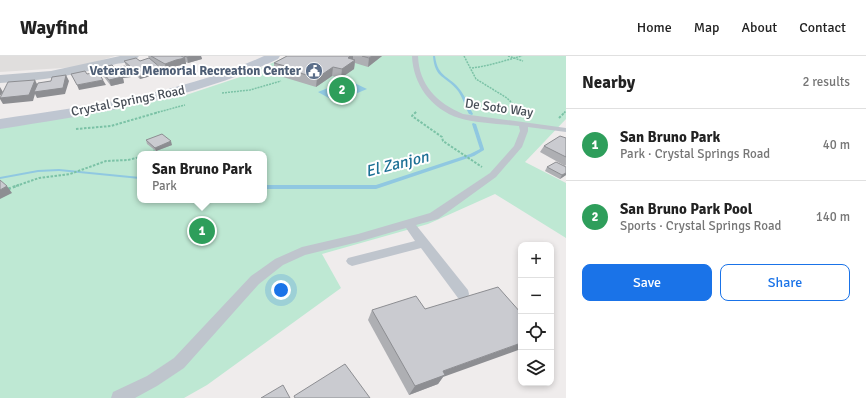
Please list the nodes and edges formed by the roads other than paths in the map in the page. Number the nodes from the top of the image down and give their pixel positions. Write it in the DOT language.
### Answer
graph roads {
  1 [pos="133,56"];
  2 [pos="274,56"];
  3 [pos="415,56"];
  4 [pos="0,79"];
  5 [pos="0,124"];
  6 [pos="524,124"];
  7 [pos="566,130"];
  8 [pos="409,224"];
  9 [pos="423,242"];
  10 [pos="352,261"];
  11 [pos="463,294"];
  12 [pos="119,398"];
  1 -- 4 [label="street"];
  2 -- 5 [label="main road, Crystal Springs Road"];
  3 -- 6 [label="lane, De Soto Way"];
  6 -- 7 [label="lane, De Soto Way"];
  6 -- 8 [label="lane"];
  8 -- 9 [label="lane"];
  8 -- 12 [label="lane"];
  9 -- 10 [label="lane"];
  9 -- 11 [label="lane"];
}
